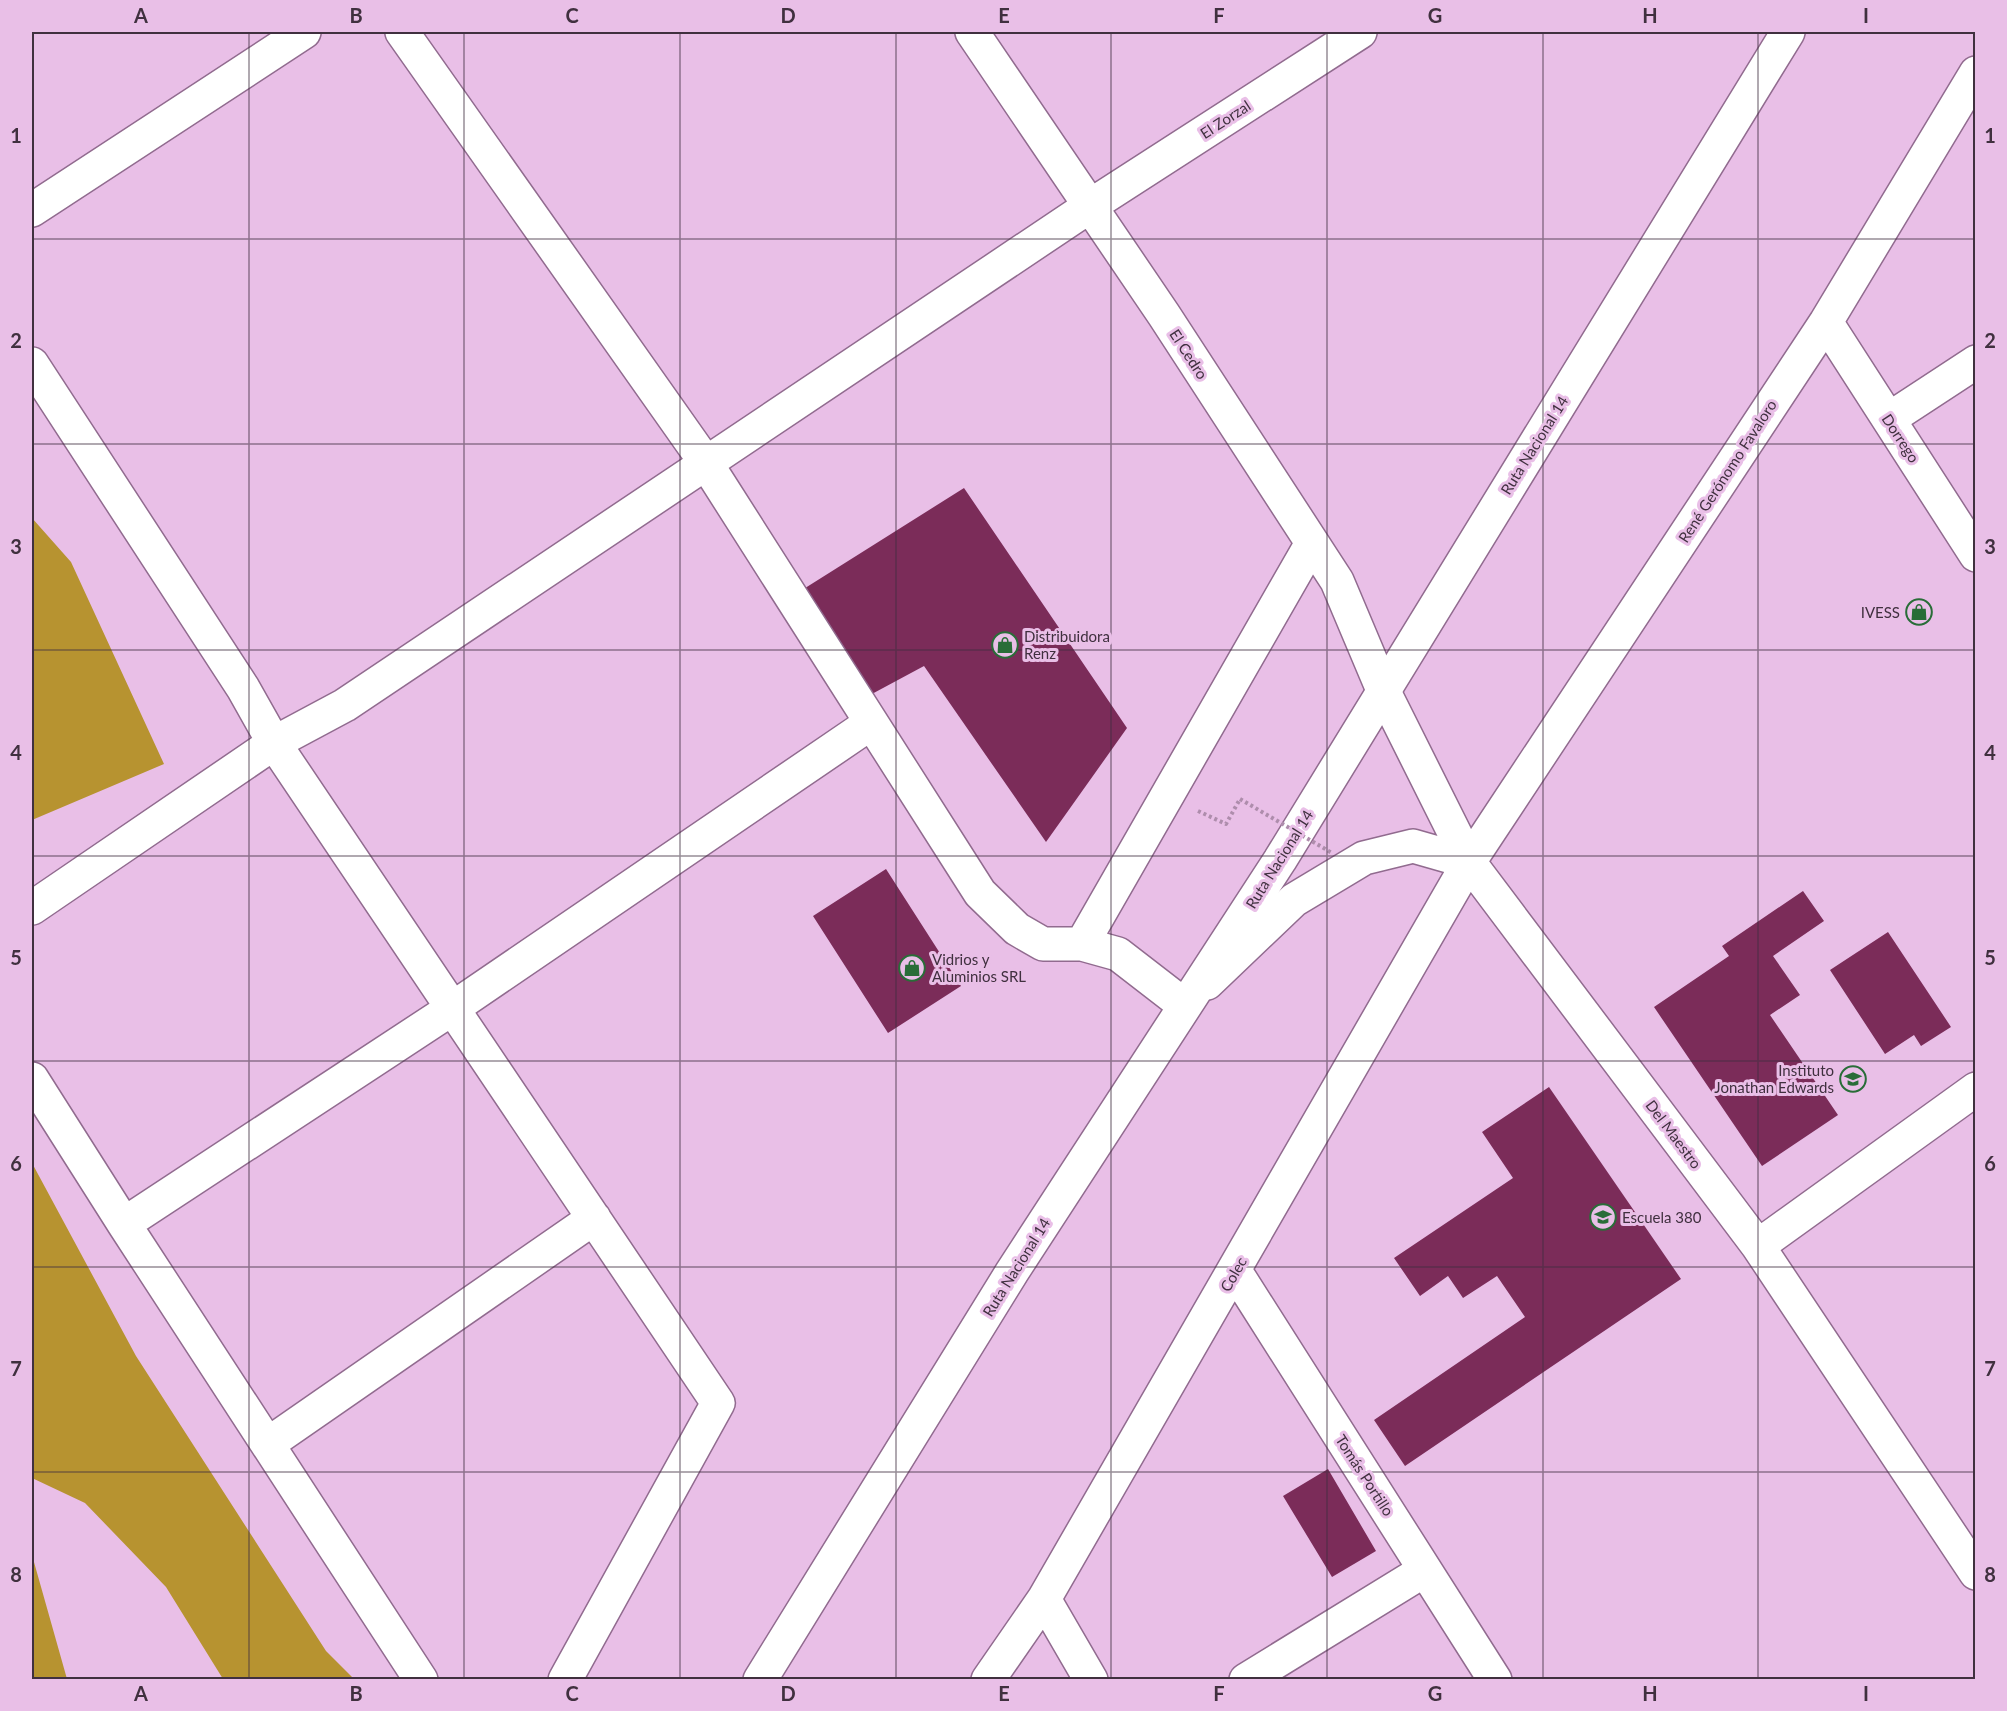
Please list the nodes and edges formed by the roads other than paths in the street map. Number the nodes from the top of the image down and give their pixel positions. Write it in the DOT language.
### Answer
graph roads {
  1 [pos="304,32"];
  2 [pos="402,32"];
  3 [pos="972,32"];
  4 [pos="1360,32"];
  5 [pos="1788,32"];
  6 [pos="1976,73"];
  7 [pos="1090,206"];
  8 [pos="32,210"];
  9 [pos="1826,322"];
  10 [pos="1976,362"];
  11 [pos="32,364"];
  12 [pos="1889,419"];
  13 [pos="706,463"];
  14 [pos="1312,543"];
  15 [pos="1976,555"];
  16 [pos="1383,690"];
  17 [pos="871,723"];
  18 [pos="274,743"];
  19 [pos="1469,862"];
  20 [pos="32,908"];
  21 [pos="1082,944"];
  22 [pos="1186,1003"];
  23 [pos="453,1008"];
  24 [pos="32,1079"];
  25 [pos="1976,1089"];
  26 [pos="594,1218"];
  27 [pos="124,1224"];
  28 [pos="1758,1246"];
  29 [pos="1235,1271"];
  30 [pos="268,1444"];
  31 [pos="1425,1570"];
  32 [pos="1976,1573"];
  33 [pos="1044,1599"];
  34 [pos="421,1680"];
  35 [pos="565,1680"];
  36 [pos="760,1680"];
  37 [pos="988,1680"];
  38 [pos="1091,1680"];
  39 [pos="1246,1680"];
  40 [pos="1494,1680"];
  1 -- 8 [label="main road"];
  2 -- 13 [label="main road"];
  3 -- 7 [label="main road, El Cedro"];
  4 -- 7 [label="main road, El Zorzal"];
  5 -- 16 [label="main road, Ruta Nacional 14"];
  6 -- 9 [label="main road, René Gerónomo Favaloro"];
  7 -- 13 [label="main road, El Zorzal"];
  7 -- 14 [label="main road, El Cedro"];
  9 -- 12 [label="main road, Dorrego"];
  9 -- 19 [label="main road, René Gerónomo Favaloro"];
  10 -- 12 [label="main road"];
  11 -- 18 [label="main road"];
  12 -- 15 [label="main road, Dorrego"];
  13 -- 17 [label="main road"];
  13 -- 18 [label="main road, El Zorzal"];
  14 -- 16 [label="main road, El Cedro"];
  14 -- 21 [label="main road"];
  16 -- 19 [label="main road, Del Maestro"];
  16 -- 22 [label="main road, Ruta Nacional 14"];
  17 -- 21 [label="main road"];
  17 -- 23 [label="main road"];
  18 -- 20 [label="main road, El Zorzal"];
  18 -- 23 [label="main road"];
  19 -- 22 [label="main road"];
  19 -- 28 [label="main road, Del Maestro"];
  19 -- 29 [label="main road, Colec"];
  21 -- 22 [label="main road"];
  22 -- 36 [label="main road, Ruta Nacional 14"];
  23 -- 26 [label="main road"];
  23 -- 27 [label="main road"];
  24 -- 27 [label="main road"];
  25 -- 28 [label="main road"];
  26 -- 30 [label="main road"];
  26 -- 35 [label="main road"];
  27 -- 30 [label="main road"];
  28 -- 32 [label="main road, Del Maestro"];
  29 -- 31 [label="main road, Tomás Portillo"];
  29 -- 33 [label="main road, Colec"];
  30 -- 34 [label="main road"];
  31 -- 39 [label="main road"];
  31 -- 40 [label="main road, Tomás Portillo"];
  33 -- 37 [label="main road, Colec"];
  33 -- 38 [label="main road"];
}
